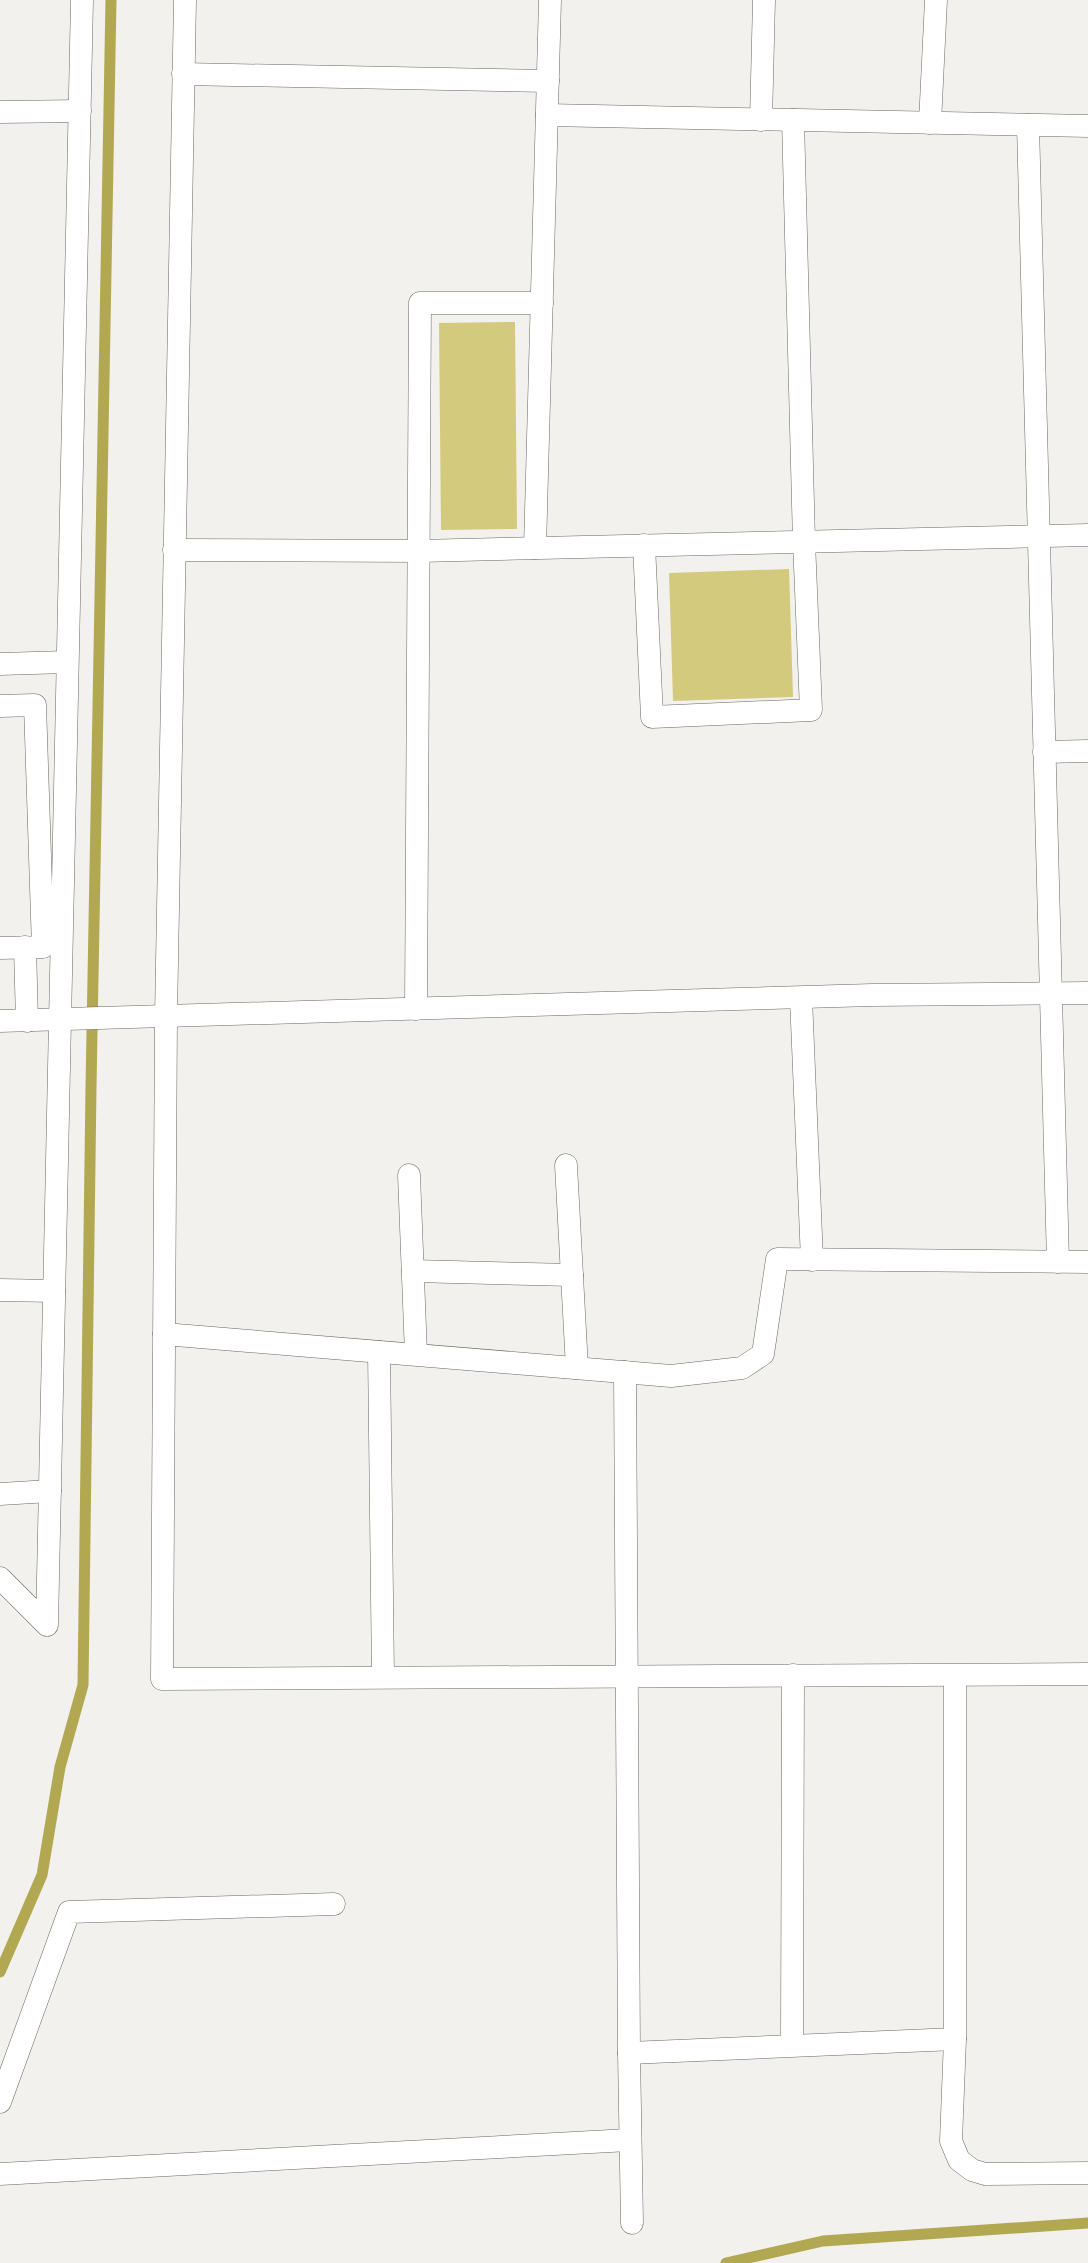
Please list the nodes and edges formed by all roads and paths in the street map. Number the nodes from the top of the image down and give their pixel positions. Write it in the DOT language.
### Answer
graph roads {
  1 [pos="82,0"];
  2 [pos="184,0"];
  3 [pos="550,0"];
  4 [pos="764,0"];
  5 [pos="936,0"];
  6 [pos="183,74"];
  7 [pos="548,81"];
  8 [pos="80,111"];
  9 [pos="0,112"];
  10 [pos="547,115"];
  11 [pos="761,120"];
  12 [pos="793,120"];
  13 [pos="930,123"];
  14 [pos="1028,125"];
  15 [pos="1088,126"];
  16 [pos="542,303"];
  17 [pos="1088,534"];
  18 [pos="1038,536"];
  19 [pos="804,542"];
  20 [pos="644,546"];
  21 [pos="535,548"];
  22 [pos="174,550"];
  23 [pos="419,551"];
  24 [pos="67,662"];
  25 [pos="0,664"];
  26 [pos="0,706"];
  27 [pos="1088,751"];
  28 [pos="1044,752"];
  29 [pos="25,947"];
  30 [pos="0,948"];
  31 [pos="1088,993"];
  32 [pos="1050,994"];
  33 [pos="801,998"];
  34 [pos="416,1009"];
  35 [pos="166,1016"];
  36 [pos="68,1019"];
  37 [pos="28,1020"];
  38 [pos="0,1021"];
  39 [pos="566,1165"];
  40 [pos="409,1175"];
  41 [pos="812,1260"];
  42 [pos="1058,1262"];
  43 [pos="1088,1262"];
  44 [pos="413,1271"];
  45 [pos="572,1275"];
  46 [pos="0,1290"];
  47 [pos="54,1291"];
  48 [pos="164,1334"];
  49 [pos="379,1352"];
  50 [pos="416,1354"];
  51 [pos="577,1368"];
  52 [pos="625,1372"];
  53 [pos="50,1491"];
  54 [pos="0,1494"];
  55 [pos="0,1578"];
  56 [pos="1088,1674"];
  57 [pos="793,1675"];
  58 [pos="626,1676"];
  59 [pos="955,1676"];
  60 [pos="383,1677"];
  61 [pos="334,1904"];
  62 [pos="955,2039"];
  63 [pos="792,2045"];
  64 [pos="629,2053"];
  65 [pos="0,2102"];
  66 [pos="629,2140"];
  67 [pos="1088,2173"];
  68 [pos="0,2174"];
  69 [pos="632,2224"];
  1 -- 8 [label="street"];
  2 -- 6 [label="street"];
  3 -- 7 [label="street"];
  4 -- 11 [label="street"];
  5 -- 13 [label="street"];
  6 -- 7 [label="street"];
  6 -- 22 [label="street"];
  7 -- 10 [label="street"];
  8 -- 9 [label="street"];
  8 -- 24 [label="street"];
  10 -- 11 [label="street"];
  10 -- 16 [label="street"];
  11 -- 12 [label="street"];
  12 -- 13 [label="street"];
  12 -- 19 [label="street"];
  13 -- 14 [label="street"];
  14 -- 15 [label="street"];
  14 -- 18 [label="street"];
  16 -- 21 [label="street"];
  16 -- 23 [label="street"];
  17 -- 18 [label="street"];
  18 -- 19 [label="street"];
  18 -- 28 [label="street"];
  19 -- 20 [label="street"];
  19 -- 20 [label="street"];
  20 -- 21 [label="street"];
  21 -- 23 [label="street"];
  22 -- 23 [label="street"];
  22 -- 35 [label="street"];
  23 -- 34 [label="street"];
  24 -- 25 [label="street"];
  24 -- 36 [label="street"];
  26 -- 29 [label="street"];
  27 -- 28 [label="street"];
  28 -- 32 [label="street"];
  29 -- 30 [label="street"];
  29 -- 37 [label="street"];
  31 -- 32 [label="street"];
  32 -- 33 [label="street"];
  32 -- 42 [label="street"];
  33 -- 34 [label="street"];
  33 -- 41 [label="street"];
  34 -- 35 [label="street"];
  35 -- 36 [label="street"];
  35 -- 48 [label="street"];
  36 -- 37 [label="street"];
  36 -- 47 [label="street"];
  37 -- 38 [label="street"];
  39 -- 45 [label="street"];
  40 -- 44 [label="street"];
  41 -- 42 [label="street"];
  41 -- 52 [label="street"];
  42 -- 43 [label="street"];
  44 -- 45 [label="street"];
  44 -- 50 [label="street"];
  45 -- 51 [label="street"];
  46 -- 47 [label="street"];
  47 -- 53 [label="street"];
  48 -- 49 [label="street"];
  48 -- 60 [label="street"];
  49 -- 50 [label="street"];
  49 -- 60 [label="street"];
  50 -- 51 [label="street"];
  51 -- 52 [label="street"];
  52 -- 58 [label="street"];
  53 -- 54 [label="street"];
  53 -- 55 [label="street"];
  56 -- 59 [label="street"];
  57 -- 58 [label="street"];
  57 -- 59 [label="street"];
  57 -- 63 [label="street"];
  58 -- 60 [label="street"];
  58 -- 64 [label="street"];
  59 -- 62 [label="street"];
  61 -- 65 [label="street"];
  62 -- 63 [label="street"];
  62 -- 67 [label="street"];
  63 -- 64 [label="street"];
  64 -- 66 [label="street"];
  66 -- 68 [label="street"];
  66 -- 69 [label="street"];
}
